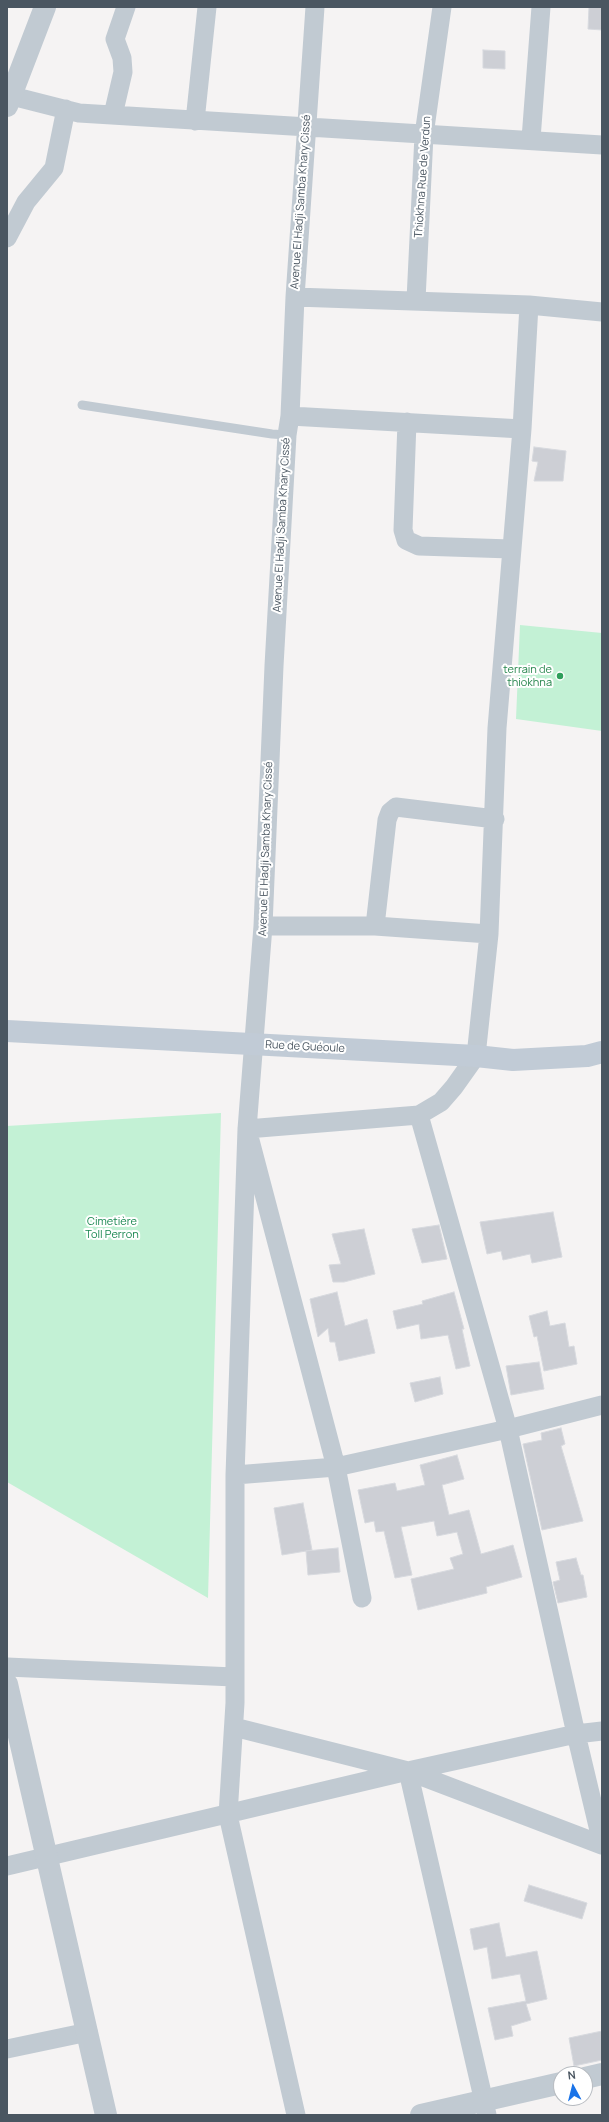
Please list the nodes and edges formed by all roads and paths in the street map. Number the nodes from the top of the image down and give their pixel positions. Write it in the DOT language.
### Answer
graph roads {
  1 [pos="45,7"];
  2 [pos="126,7"];
  3 [pos="207,7"];
  4 [pos="315,7"];
  5 [pos="442,7"];
  6 [pos="542,7"];
  7 [pos="10,101"];
  8 [pos="66,109"];
  9 [pos="114,115"];
  10 [pos="195,121"];
  11 [pos="306,127"];
  12 [pos="424,135"];
  13 [pos="531,139"];
  14 [pos="602,145"];
  15 [pos="7,238"];
  16 [pos="295,297"];
  17 [pos="416,300"];
  18 [pos="529,305"];
  19 [pos="602,312"];
  20 [pos="82,405"];
  21 [pos="290,416"];
  22 [pos="407,422"];
  23 [pos="522,429"];
  24 [pos="287,435"];
  25 [pos="511,549"];
  26 [pos="495,819"];
  27 [pos="263,926"];
  28 [pos="375,926"];
  29 [pos="489,934"];
  30 [pos="7,1031"];
  31 [pos="255,1044"];
  32 [pos="602,1052"];
  33 [pos="476,1056"];
  34 [pos="419,1115"];
  35 [pos="247,1129"];
  36 [pos="602,1405"];
  37 [pos="508,1429"];
  38 [pos="336,1467"];
  39 [pos="235,1475"];
  40 [pos="362,1598"];
  41 [pos="7,1667"];
  42 [pos="234,1677"];
  43 [pos="7,1684"];
  44 [pos="234,1727"];
  45 [pos="602,1731"];
  46 [pos="576,1734"];
  47 [pos="408,1771"];
  48 [pos="228,1815"];
  49 [pos="602,1844"];
  50 [pos="48,1856"];
  51 [pos="7,1866"];
  52 [pos="88,2032"];
  53 [pos="7,2049"];
  54 [pos="553,2087"];
  55 [pos="485,2108"];
  56 [pos="106,2115"];
  57 [pos="296,2115"];
  58 [pos="421,2115"];
  1 -- 7 [label="street"];
  2 -- 9 [label="street"];
  3 -- 10 [label="street"];
  4 -- 11 [label="street, Avenue El Hadji Samba Khary Cissé"];
  5 -- 12 [label="street, Thiokhna Rue de Verdun"];
  6 -- 13 [label="street"];
  7 -- 8 [label="street"];
  8 -- 9 [label="street"];
  8 -- 15 [label="street"];
  9 -- 10 [label="street"];
  10 -- 11 [label="street"];
  11 -- 12 [label="street"];
  11 -- 16 [label="street, Avenue El Hadji Samba Khary Cissé"];
  12 -- 13 [label="street"];
  12 -- 17 [label="street, Thiokhna Rue de Verdun"];
  13 -- 14 [label="street"];
  16 -- 17 [label="street"];
  16 -- 21 [label="street, Avenue El Hadji Samba Khary Cissé"];
  17 -- 18 [label="street"];
  18 -- 19 [label="street"];
  18 -- 23 [label="street"];
  20 -- 24 [label="lane"];
  21 -- 22 [label="street"];
  21 -- 24 [label="street, Avenue El Hadji Samba Khary Cissé"];
  22 -- 23 [label="street"];
  22 -- 25 [label="street"];
  23 -- 25 [label="street"];
  24 -- 27 [label="street, Avenue El Hadji Samba Khary Cissé"];
  25 -- 26 [label="street"];
  26 -- 28 [label="street"];
  26 -- 29 [label="street"];
  27 -- 28 [label="street"];
  27 -- 31 [label="street, Avenue El Hadji Samba Khary Cissé"];
  28 -- 29 [label="street"];
  29 -- 33 [label="street"];
  30 -- 31 [label="main road, Rue de Guéoule"];
  31 -- 33 [label="main road, Rue de Guéoule"];
  31 -- 35 [label="street, Avenue El Hadji Samba Khary Cissé"];
  32 -- 33 [label="main road, Rue de Guéoule"];
  33 -- 34 [label="street"];
  34 -- 35 [label="street"];
  34 -- 37 [label="street"];
  35 -- 38 [label="street"];
  35 -- 39 [label="street, Avenue El Hadji Samba Khary Cissé"];
  36 -- 37 [label="street"];
  37 -- 38 [label="street"];
  37 -- 46 [label="street"];
  38 -- 39 [label="street"];
  38 -- 40 [label="street"];
  39 -- 42 [label="street, Avenue El Hadji Samba Khary Cissé"];
  41 -- 42 [label="street"];
  42 -- 44 [label="street, Avenue El Hadji Samba Khary Cissé"];
  43 -- 50 [label="street"];
  44 -- 47 [label="street"];
  44 -- 48 [label="street, Avenue El Hadji Samba Khary Cissé"];
  45 -- 46 [label="street"];
  46 -- 47 [label="street"];
  46 -- 49 [label="street"];
  47 -- 48 [label="street"];
  47 -- 49 [label="street"];
  47 -- 55 [label="street"];
  48 -- 50 [label="street"];
  48 -- 57 [label="street, Avenue El Hadji Samba Khary Cissé"];
  50 -- 51 [label="street"];
  50 -- 52 [label="street"];
  52 -- 53 [label="street"];
  52 -- 56 [label="street"];
  54 -- 55 [label="street"];
  55 -- 58 [label="street"];
}
